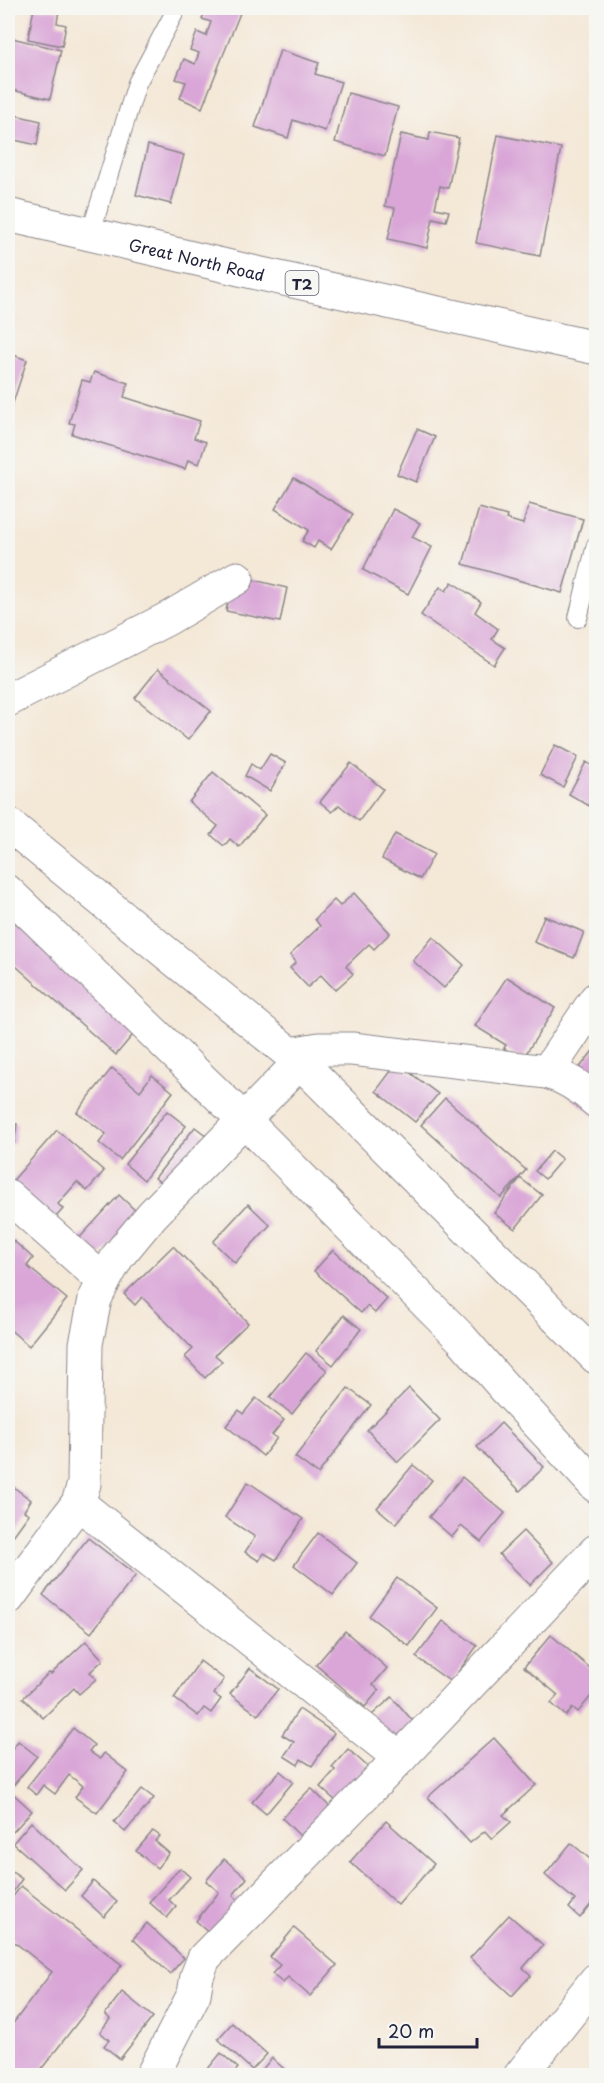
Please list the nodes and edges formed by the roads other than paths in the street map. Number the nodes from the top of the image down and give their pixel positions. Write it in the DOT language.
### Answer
graph roads {
  1 [pos="177,8"];
  2 [pos="8,215"];
  3 [pos="90,235"];
  4 [pos="597,348"];
  5 [pos="597,545"];
  6 [pos="237,578"];
  7 [pos="578,618"];
  8 [pos="8,700"];
  9 [pos="8,826"];
  10 [pos="8,892"];
  11 [pos="597,999"];
  12 [pos="295,1058"];
  13 [pos="548,1072"];
  14 [pos="597,1101"];
  15 [pos="244,1120"];
  16 [pos="8,1196"];
  17 [pos="104,1281"];
  18 [pos="593,1346"];
  19 [pos="597,1486"];
  20 [pos="78,1503"];
  21 [pos="597,1551"];
  22 [pos="8,1598"];
  23 [pos="400,1758"];
  24 [pos="597,1980"];
  25 [pos="152,2076"];
  26 [pos="520,2076"];
  1 -- 3 [label="lane"];
  2 -- 3 [label="main road, Great North Road / T2"];
  3 -- 4 [label="main road, Great North Road / T2"];
  5 -- 7 [label="lane"];
  6 -- 8 [label="main road"];
  9 -- 12 [label="main road"];
  10 -- 15 [label="main road"];
  11 -- 13 [label="main road"];
  12 -- 13 [label="main road"];
  12 -- 15 [label="main road"];
  12 -- 18 [label="main road"];
  13 -- 14 [label="main road"];
  15 -- 17 [label="main road"];
  15 -- 19 [label="main road"];
  16 -- 17 [label="main road"];
  17 -- 20 [label="main road"];
  20 -- 22 [label="main road"];
  20 -- 23 [label="main road"];
  21 -- 23 [label="main road"];
  23 -- 25 [label="main road"];
  24 -- 26 [label="main road"];
}
